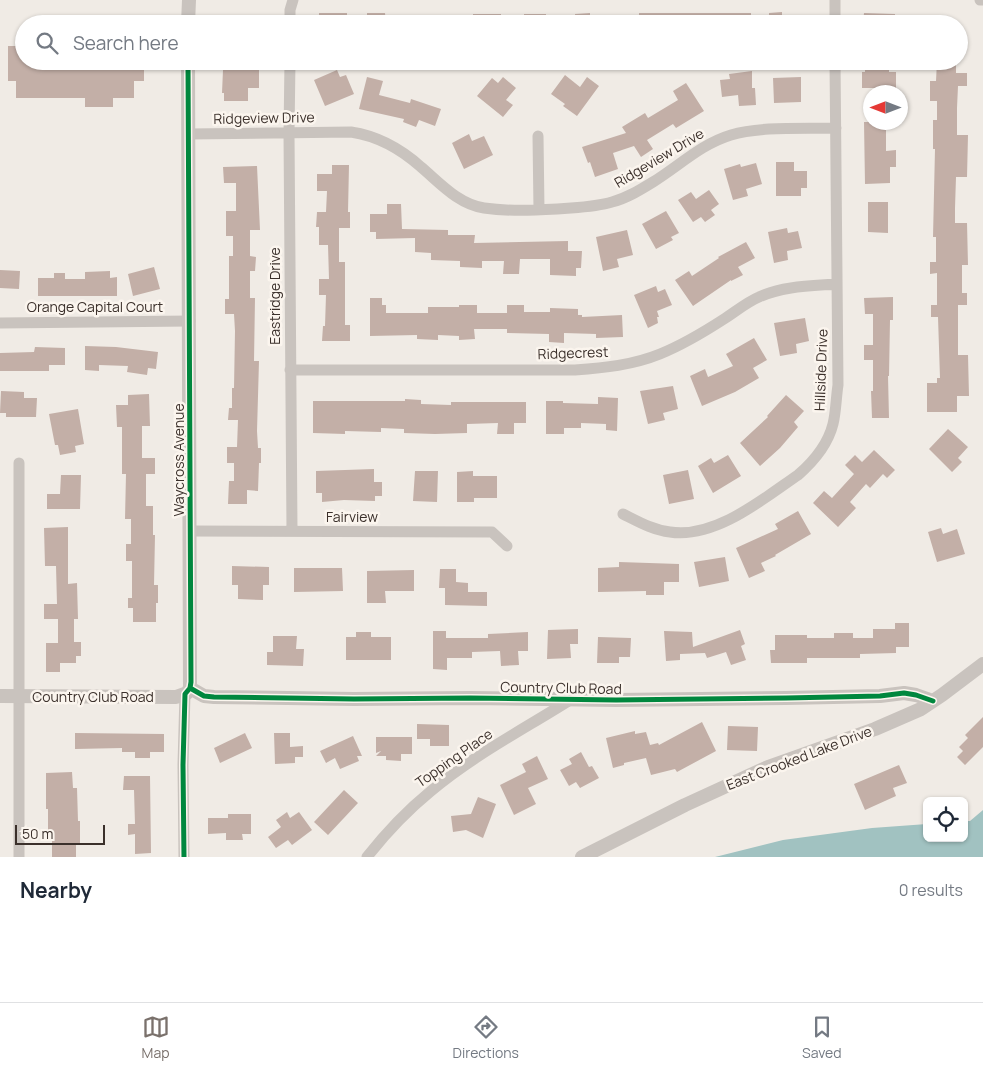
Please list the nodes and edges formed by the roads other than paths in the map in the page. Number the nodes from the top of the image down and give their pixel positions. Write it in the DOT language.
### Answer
graph roads {
  1 [pos="188,0"];
  2 [pos="293,0"];
  3 [pos="835,0"];
  4 [pos="188,15"];
  5 [pos="290,15"];
  6 [pos="835,15"];
  7 [pos="188,70"];
  8 [pos="290,70"];
  9 [pos="836,70"];
  10 [pos="836,128"];
  11 [pos="289,133"];
  12 [pos="189,134"];
  13 [pos="538,136"];
  14 [pos="539,210"];
  15 [pos="837,284"];
  16 [pos="190,321"];
  17 [pos="1,323"];
  18 [pos="290,370"];
  19 [pos="19,464"];
  20 [pos="624,514"];
  21 [pos="191,531"];
  22 [pos="292,531"];
  23 [pos="507,546"];
  24 [pos="983,664"];
  25 [pos="188,691"];
  26 [pos="0,696"];
  27 [pos="18,697"];
  28 [pos="570,700"];
  29 [pos="933,701"];
  30 [pos="19,857"];
  31 [pos="184,857"];
  32 [pos="367,857"];
  33 [pos="582,857"];
  1 -- 4 [label="street"];
  2 -- 5 [label="street"];
  3 -- 6 [label="street"];
  7 -- 12 [label="street, Waycross Avenue"];
  8 -- 11 [label="street, Eastridge Drive"];
  9 -- 10 [label="street, Hillside Drive"];
  10 -- 14 [label="street, Ridgeview Drive"];
  10 -- 15 [label="street, Hillside Drive"];
  11 -- 12 [label="street, Ridgeview Drive"];
  11 -- 14 [label="street, Ridgeview Drive"];
  11 -- 18 [label="street, Eastridge Drive"];
  12 -- 16 [label="street, Waycross Avenue"];
  13 -- 14 [label="street"];
  15 -- 18 [label="street, Ridgecrest"];
  15 -- 20 [label="street, Hillside Drive"];
  16 -- 17 [label="street, Orange Capital Court"];
  16 -- 21 [label="street, Waycross Avenue"];
  18 -- 22 [label="street, Eastridge Drive"];
  19 -- 27 [label="street"];
  21 -- 22 [label="street, Fairview"];
  21 -- 25 [label="street, Waycross Avenue"];
  22 -- 23 [label="street, Fairview"];
  24 -- 29 [label="street, East Crooked Lake Drive"];
  25 -- 27 [label="street, Country Club Road"];
  25 -- 28 [label="street, Country Club Road"];
  25 -- 31 [label="street, Waycross Avenue"];
  26 -- 27 [label="street, Country Club Road"];
  27 -- 30 [label="street"];
  28 -- 29 [label="street, Country Club Road"];
  28 -- 32 [label="street, Topping Place"];
  29 -- 33 [label="street, East Crooked Lake Drive"];
}
